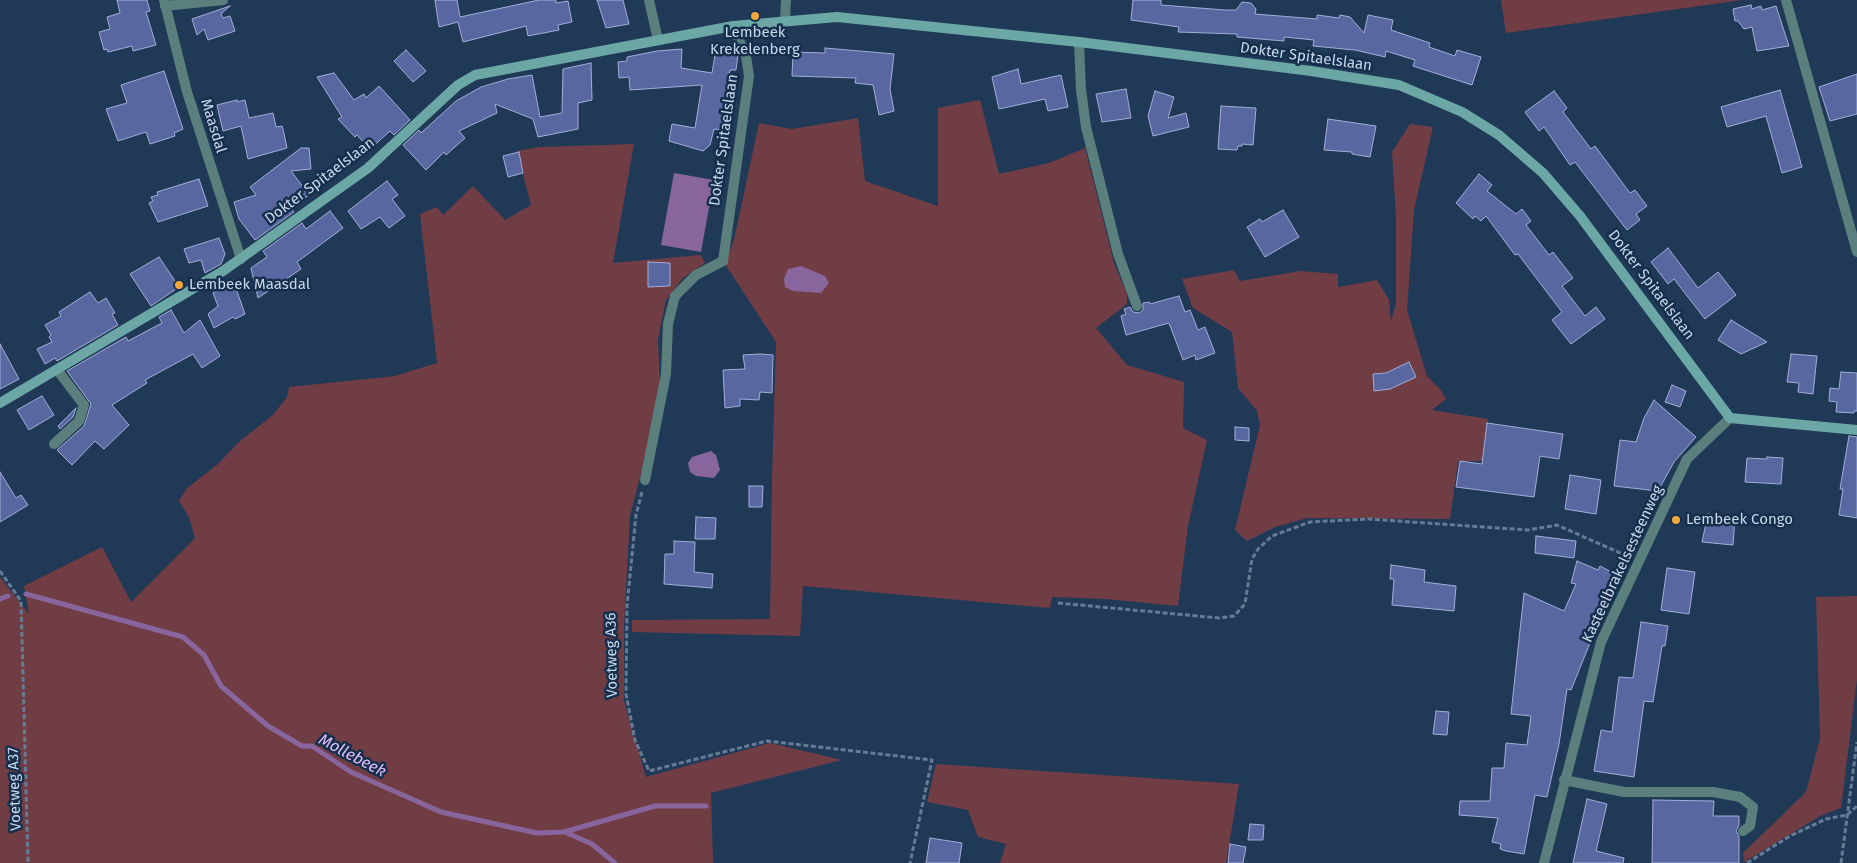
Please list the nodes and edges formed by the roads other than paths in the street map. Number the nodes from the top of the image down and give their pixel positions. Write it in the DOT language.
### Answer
graph roads {
  1 [pos="223,0"];
  2 [pos="649,0"];
  3 [pos="786,0"];
  4 [pos="1786,0"];
  5 [pos="164,3"];
  6 [pos="785,20"];
  7 [pos="733,26"];
  8 [pos="658,40"];
  9 [pos="1079,42"];
  10 [pos="1857,252"];
  11 [pos="241,258"];
  12 [pos="1137,306"];
  13 [pos="58,370"];
  14 [pos="0,403"];
  15 [pos="1730,418"];
  16 [pos="1857,430"];
  17 [pos="54,444"];
  18 [pos="645,480"];
  19 [pos="1564,780"];
  20 [pos="1743,831"];
  21 [pos="1544,863"];
  1 -- 5 [label="street"];
  2 -- 8 [label="street"];
  3 -- 6 [label="street"];
  4 -- 10 [label="street"];
  5 -- 11 [label="street, Maasdal"];
  6 -- 7 [label="street, Dokter Spitaelslaan"];
  6 -- 9 [label="street, Dokter Spitaelslaan"];
  7 -- 8 [label="street, Dokter Spitaelslaan"];
  7 -- 18 [label="street, Dokter Spitaelslaan"];
  8 -- 11 [label="street, Dokter Spitaelslaan"];
  9 -- 12 [label="street"];
  9 -- 15 [label="street, Dokter Spitaelslaan"];
  11 -- 13 [label="street, Dokter Spitaelslaan"];
  13 -- 14 [label="street, Dokter Spitaelslaan"];
  13 -- 17 [label="street"];
  15 -- 16 [label="street"];
  15 -- 19 [label="street, Kasteelbrakelsesteenweg"];
  19 -- 20 [label="street"];
  19 -- 21 [label="street, Kasteelbrakelsesteenweg"];
}
